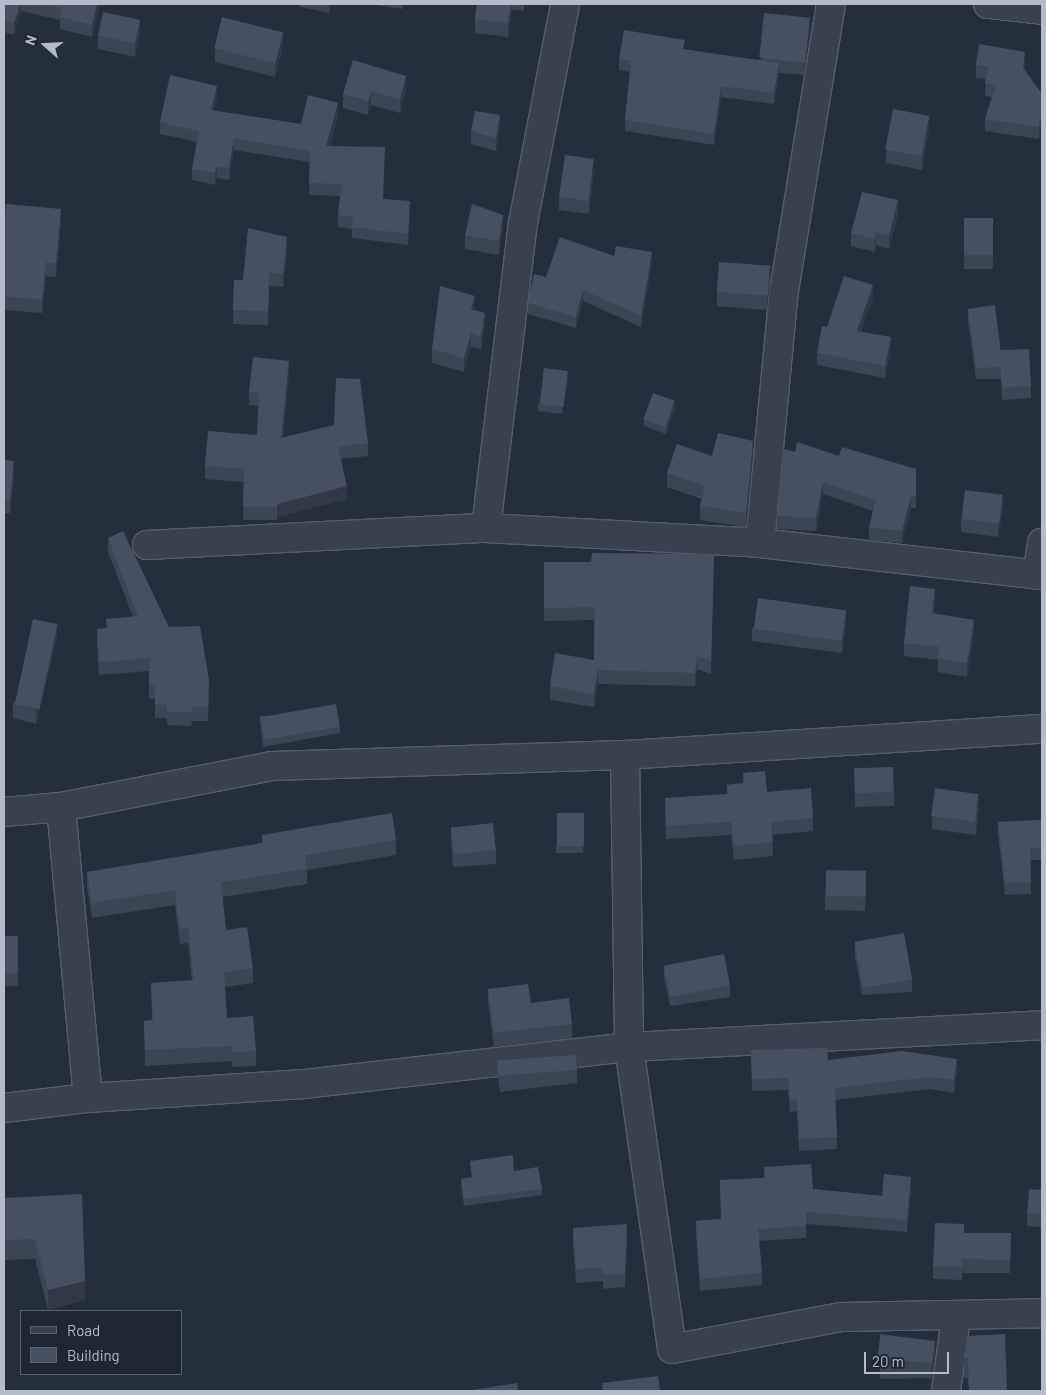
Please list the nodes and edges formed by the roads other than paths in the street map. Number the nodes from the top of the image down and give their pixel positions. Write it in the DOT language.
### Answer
graph roads {
  1 [pos="566,4"];
  2 [pos="831,4"];
  3 [pos="988,4"];
  4 [pos="1042,10"];
  5 [pos="486,528"];
  6 [pos="1042,542"];
  7 [pos="760,543"];
  8 [pos="147,545"];
  9 [pos="1040,575"];
  10 [pos="1042,729"];
  11 [pos="625,755"];
  12 [pos="61,807"];
  13 [pos="4,812"];
  14 [pos="1042,1025"];
  15 [pos="630,1047"];
  16 [pos="88,1098"];
  17 [pos="4,1108"];
  18 [pos="1042,1313"];
  19 [pos="956,1318"];
  20 [pos="946,1391"];
  1 -- 5 [label="street"];
  2 -- 7 [label="street"];
  3 -- 4 [label="street"];
  5 -- 7 [label="street"];
  5 -- 8 [label="street"];
  6 -- 9 [label="street"];
  7 -- 9 [label="street"];
  10 -- 11 [label="street"];
  11 -- 12 [label="street"];
  11 -- 15 [label="street"];
  12 -- 13 [label="street"];
  12 -- 16 [label="street"];
  14 -- 15 [label="street"];
  15 -- 16 [label="street"];
  15 -- 19 [label="street"];
  16 -- 17 [label="street"];
  18 -- 19 [label="street"];
  19 -- 20 [label="street"];
}
